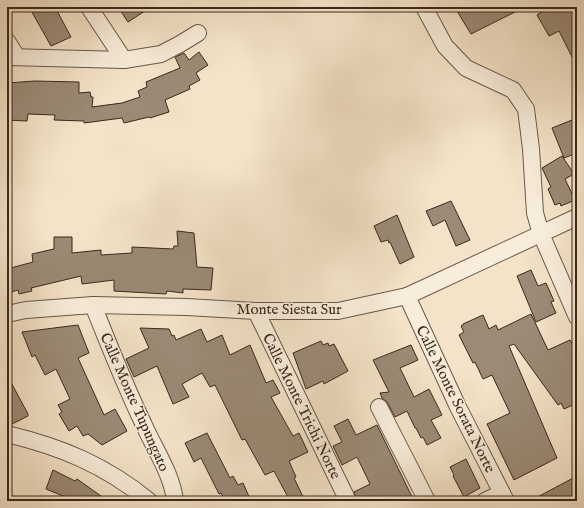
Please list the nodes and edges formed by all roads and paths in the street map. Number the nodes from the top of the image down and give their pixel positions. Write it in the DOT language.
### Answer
graph roads {
  1 [pos="89,7"];
  2 [pos="424,7"];
  3 [pos="198,33"];
  4 [pos="7,41"];
  5 [pos="12,57"];
  6 [pos="124,60"];
  7 [pos="577,217"];
  8 [pos="541,234"];
  9 [pos="407,296"];
  10 [pos="92,305"];
  11 [pos="256,311"];
  12 [pos="7,314"];
  13 [pos="577,317"];
  14 [pos="379,407"];
  15 [pos="7,434"];
  16 [pos="504,497"];
  17 [pos="149,501"];
  18 [pos="175,501"];
  19 [pos="348,501"];
  20 [pos="427,501"];
  21 [pos="485,501"];
  1 -- 6 [label="street"];
  2 -- 8 [label="street"];
  3 -- 6 [label="street"];
  4 -- 5 [label="street"];
  5 -- 6 [label="street"];
  7 -- 8 [label="street, Monte Siesta Sur"];
  8 -- 9 [label="street, Monte Siesta Sur"];
  8 -- 13 [label="street"];
  9 -- 11 [label="street, Monte Siesta Sur"];
  9 -- 16 [label="street, Calle Monte Sorata Norte"];
  10 -- 11 [label="street, Monte Siesta Sur"];
  10 -- 12 [label="street, Monte Siesta Sur"];
  10 -- 18 [label="street, Calle Monte Tupungato"];
  11 -- 19 [label="street, Calle Monte Trichi Norte"];
  14 -- 20 [label="street"];
  15 -- 17 [label="street"];
  16 -- 21 [label="street"];
}
